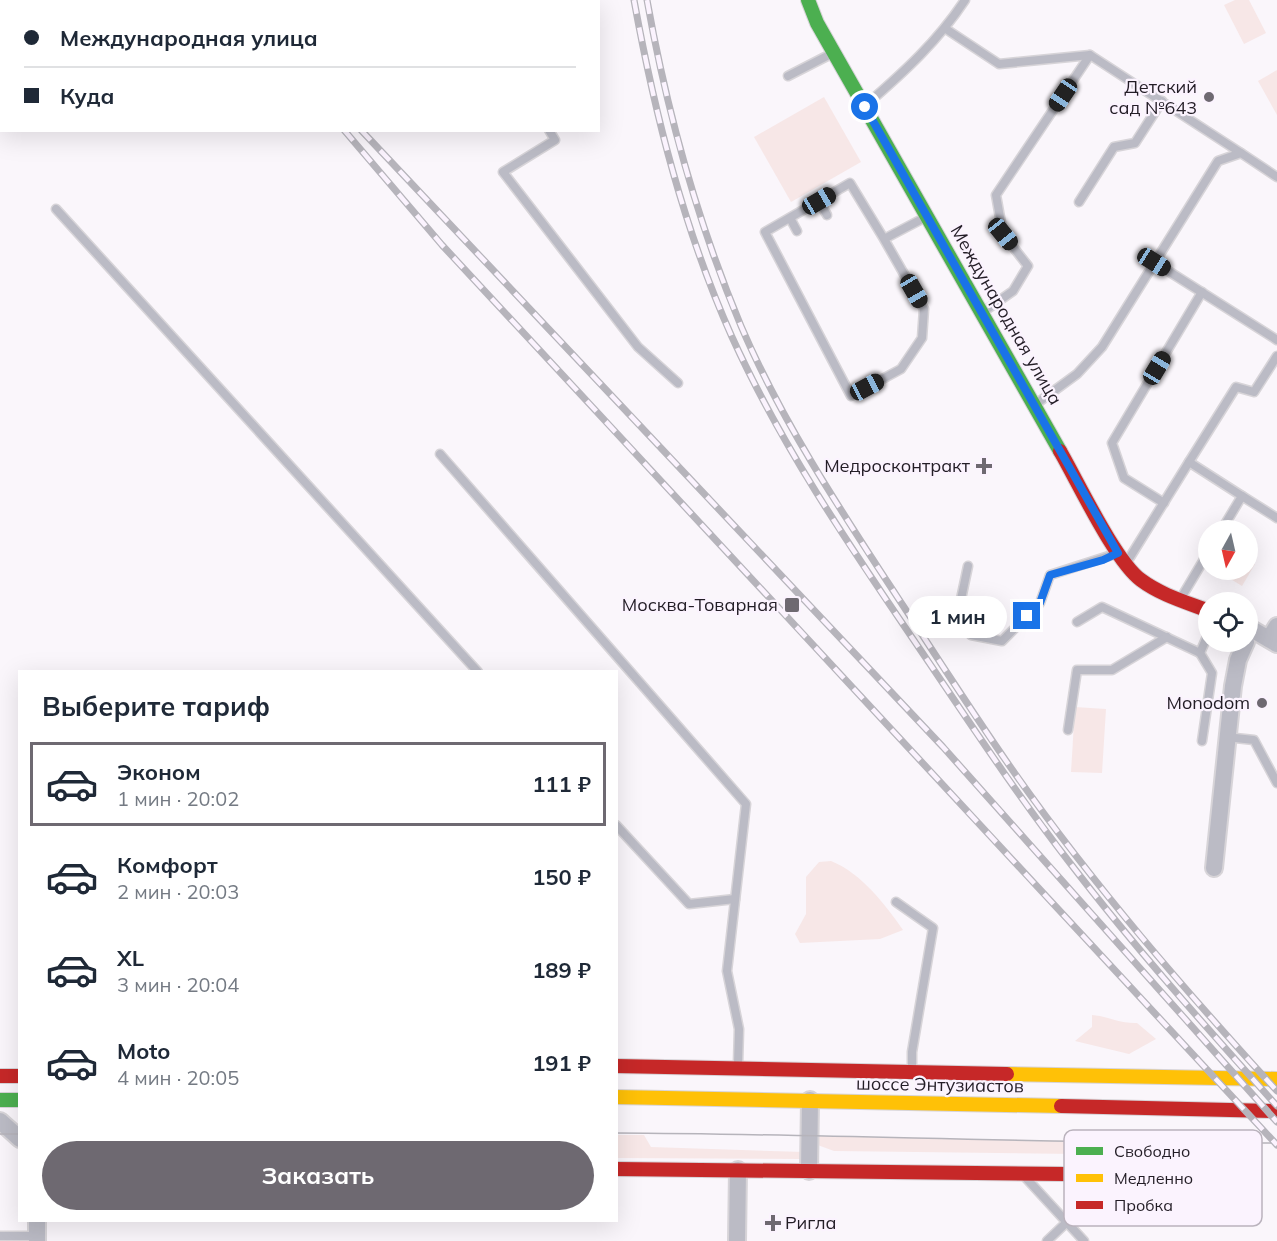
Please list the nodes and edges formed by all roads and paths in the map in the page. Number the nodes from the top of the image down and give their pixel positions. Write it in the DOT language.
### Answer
graph roads {
  1 [pos="965,0"];
  2 [pos="808,1"];
  3 [pos="946,28"];
  4 [pos="834,52"];
  5 [pos="1090,55"];
  6 [pos="788,76"];
  7 [pos="1162,101"];
  8 [pos="865,107"];
  9 [pos="550,132"];
  10 [pos="1241,153"];
  11 [pos="1277,177"];
  12 [pos="819,201"];
  13 [pos="1079,202"];
  14 [pos="56,209"];
  15 [pos="827,215"];
  16 [pos="927,216"];
  17 [pos="790,218"];
  18 [pos="797,231"];
  19 [pos="884,239"];
  20 [pos="1154,262"];
  21 [pos="1202,292"];
  22 [pos="982,312"];
  23 [pos="1277,340"];
  24 [pos="1277,356"];
  25 [pos="678,382"];
  26 [pos="1035,404"];
  27 [pos="440,454"];
  28 [pos="1189,462"];
  29 [pos="1242,496"];
  30 [pos="1164,503"];
  31 [pos="1277,519"];
  32 [pos="1228,520"];
  33 [pos="1122,558"];
  34 [pos="968,566"];
  35 [pos="1198,569"];
  36 [pos="1180,598"];
  37 [pos="1198,605"];
  38 [pos="1077,622"];
  39 [pos="1258,635"];
  40 [pos="1274,637"];
  41 [pos="1167,638"];
  42 [pos="1241,652"];
  43 [pos="1200,653"];
  44 [pos="475,670"];
  45 [pos="1068,730"];
  46 [pos="1226,737"];
  47 [pos="1202,741"];
  48 [pos="1277,783"];
  49 [pos="618,827"];
  50 [pos="1214,868"];
  51 [pos="735,899"];
  52 [pos="896,902"];
  53 [pos="618,1066"];
  54 [pos="738,1068"];
  55 [pos="912,1071"];
  56 [pos="0,1076"];
  57 [pos="18,1076"];
  58 [pos="1277,1079"];
  59 [pos="618,1097"];
  60 [pos="0,1100"];
  61 [pos="18,1100"];
  62 [pos="810,1100"];
  63 [pos="1270,1111"];
  64 [pos="0,1121"];
  65 [pos="18,1137"];
  66 [pos="618,1169"];
  67 [pos="738,1170"];
  68 [pos="809,1171"];
  69 [pos="1022,1173"];
  70 [pos="1064,1174"];
  71 [pos="1064,1220"];
  72 [pos="1064,1224"];
  73 [pos="1070,1226"];
  74 [pos="37,1233"];
  75 [pos="0,1236"];
  76 [pos="737,1241"];
  77 [pos="1047,1241"];
  78 [pos="1084,1241"];
  1 -- 3 [label="lane"];
  2 -- 4 [label="main road, Международная улица"];
  3 -- 5 [label="lane"];
  3 -- 8 [label="lane"];
  4 -- 6 [label="lane"];
  4 -- 8 [label="main road, Международная улица"];
  5 -- 7 [label="lane"];
  5 -- 22 [label="lane"];
  7 -- 10 [label="lane"];
  7 -- 13 [label="lane"];
  8 -- 16 [label="main road, Международная улица"];
  9 -- 25 [label="lane"];
  10 -- 11 [label="lane"];
  10 -- 20 [label="lane"];
  12 -- 15 [label="lane"];
  12 -- 17 [label="lane"];
  12 -- 19 [label="lane"];
  14 -- 44 [label="lane"];
  16 -- 19 [label="lane"];
  16 -- 22 [label="main road, Международная улица"];
  17 -- 18 [label="lane"];
  17 -- 19 [label="lane"];
  20 -- 21 [label="lane"];
  20 -- 26 [label="lane"];
  21 -- 23 [label="lane"];
  21 -- 30 [label="lane"];
  22 -- 26 [label="main road, Международная улица"];
  24 -- 28 [label="lane"];
  26 -- 33 [label="main road, Международная улица"];
  27 -- 51 [label="lane"];
  28 -- 29 [label="lane"];
  28 -- 30 [label="lane"];
  29 -- 31 [label="lane"];
  29 -- 32 [label="lane"];
  30 -- 33 [label="lane"];
  33 -- 34 [label="lane"];
  33 -- 36 [label="main road, Международная улица"];
  35 -- 36 [label="lane"];
  36 -- 37 [label="main road, Международная улица"];
  38 -- 41 [label="lane"];
  39 -- 40 [label="street"];
  41 -- 43 [label="lane"];
  41 -- 45 [label="lane"];
  42 -- 46 [label="street"];
  43 -- 47 [label="lane"];
  46 -- 48 [label="lane"];
  46 -- 50 [label="street"];
  49 -- 51 [label="lane"];
  51 -- 54 [label="lane"];
  52 -- 55 [label="lane"];
  53 -- 54 [label="main road, шоссе Энтузиастов"];
  54 -- 55 [label="main road, шоссе Энтузиастов"];
  55 -- 58 [label="main road, шоссе Энтузиастов"];
  56 -- 57 [label="main road"];
  59 -- 62 [label="main road, шоссе Энтузиастов"];
  60 -- 61 [label="main road"];
  62 -- 63 [label="main road, шоссе Энтузиастов"];
  62 -- 68 [label="street"];
  64 -- 65 [label="street"];
  66 -- 67 [label="main road"];
  67 -- 68 [label="main road"];
  67 -- 76 [label="street"];
  68 -- 69 [label="main road"];
  69 -- 70 [label="main road"];
  69 -- 71 [label="lane"];
  72 -- 77 [label="lane"];
  73 -- 78 [label="lane"];
  74 -- 75 [label="lane"];
}
